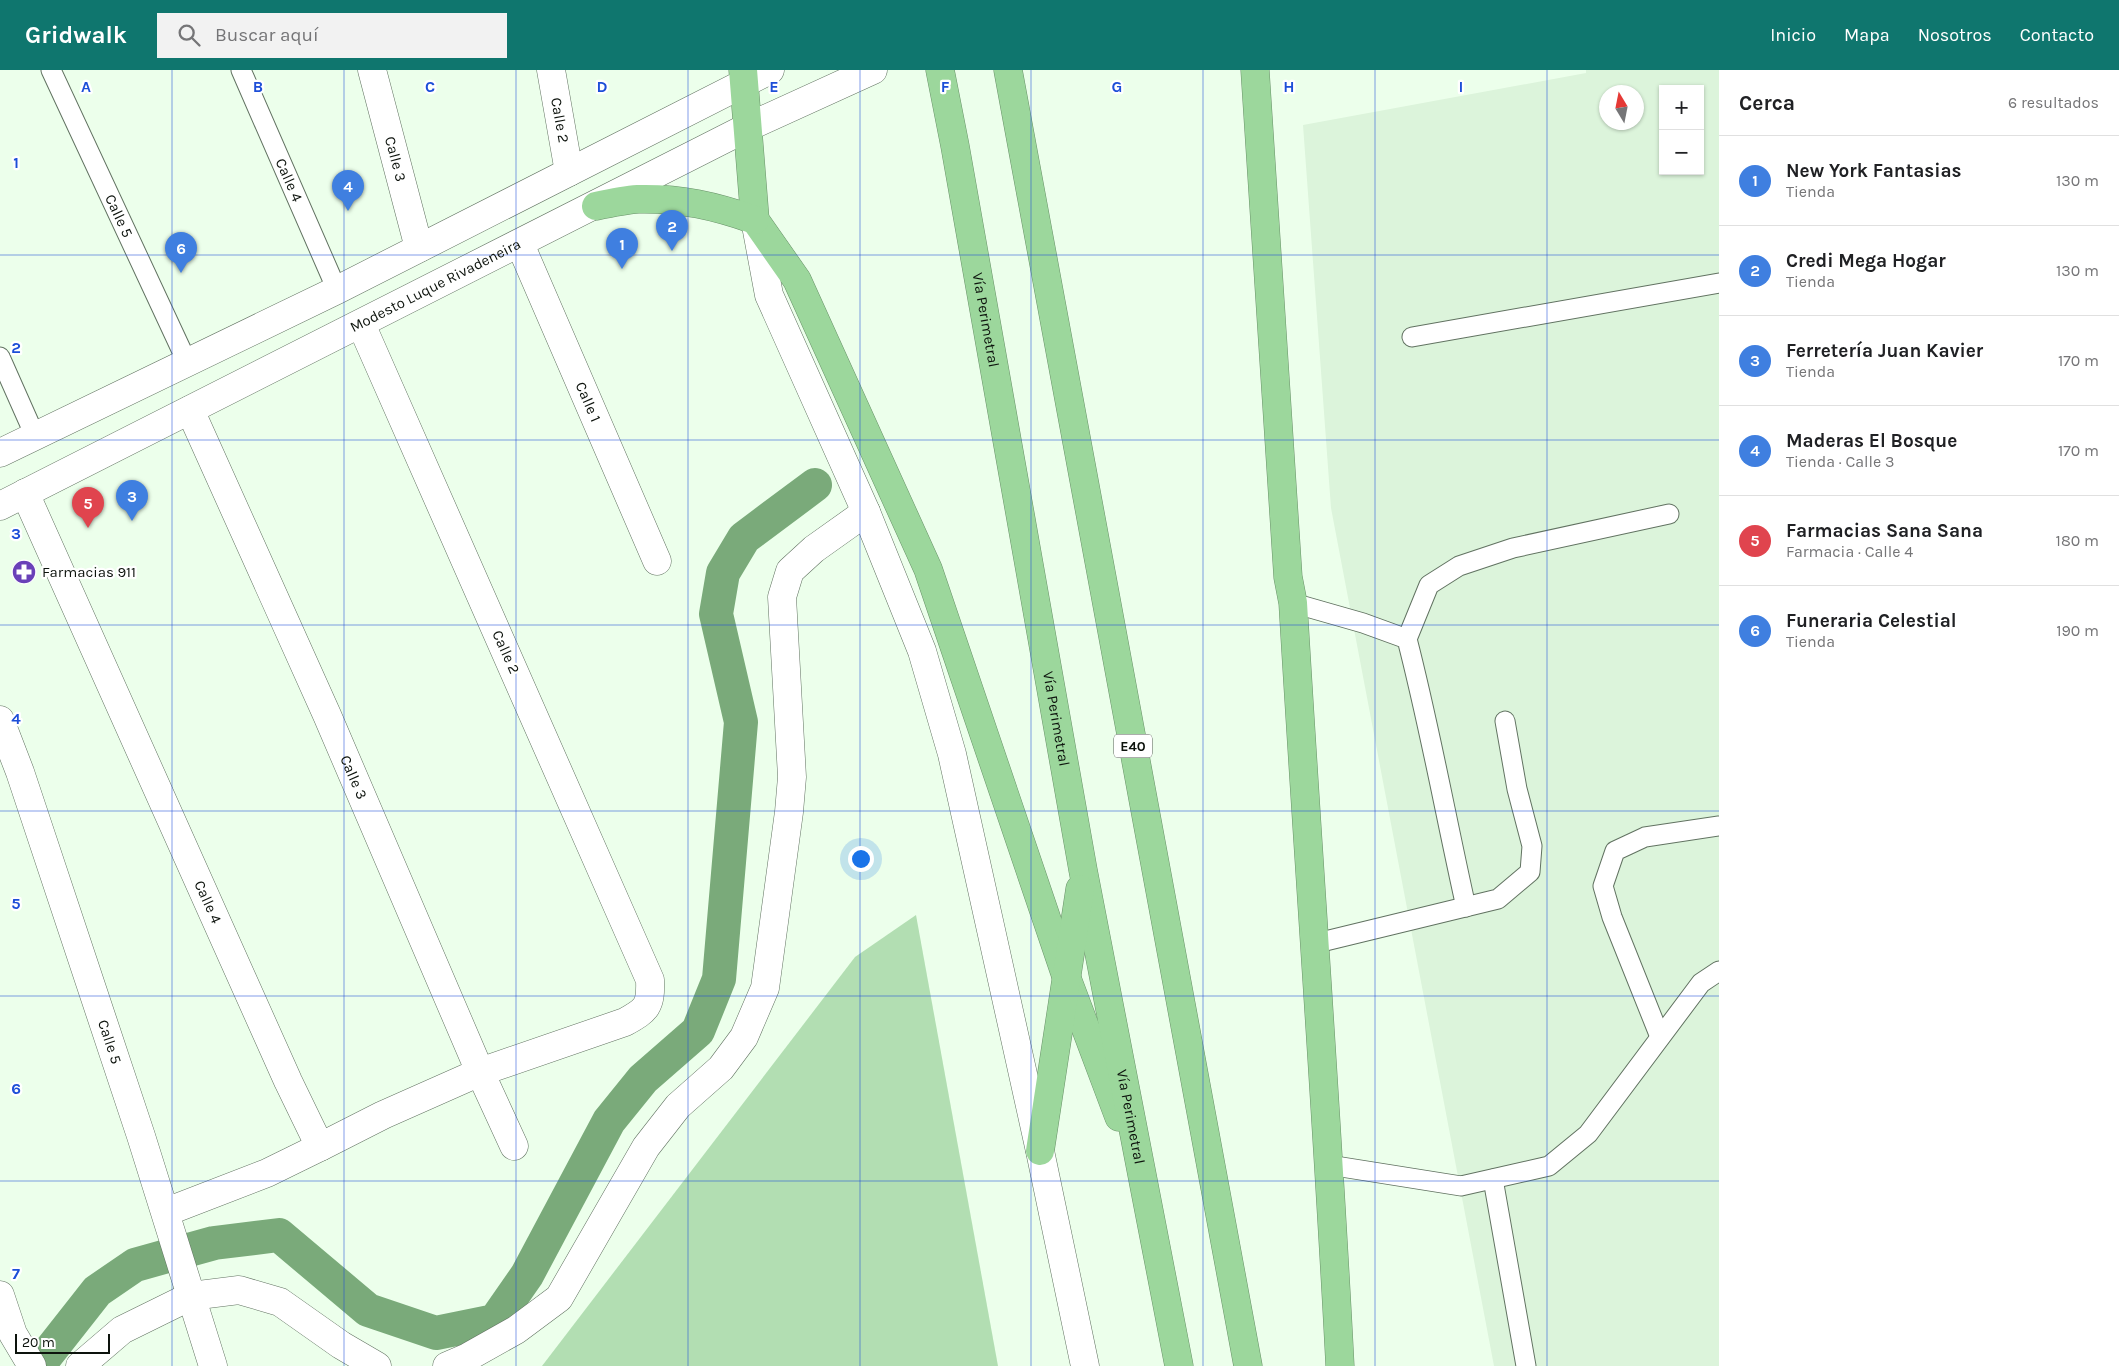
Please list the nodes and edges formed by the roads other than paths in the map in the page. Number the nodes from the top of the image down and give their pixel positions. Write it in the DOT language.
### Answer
graph roads {
  1 [pos="51,70"];
  2 [pos="241,70"];
  3 [pos="372,70"];
  4 [pos="551,70"];
  5 [pos="770,70"];
  6 [pos="873,70"];
  7 [pos="940,70"];
  8 [pos="1008,70"];
  9 [pos="1255,70"];
  10 [pos="744,76"];
  11 [pos="748,127"];
  12 [pos="569,172"];
  13 [pos="596,206"];
  14 [pos="755,220"];
  15 [pos="520,244"];
  16 [pos="419,248"];
  17 [pos="1719,283"];
  18 [pos="337,290"];
  19 [pos="361,324"];
  20 [pos="1412,337"];
  21 [pos="0,357"];
  22 [pos="187,362"];
  23 [pos="190,410"];
  24 [pos="35,436"];
  25 [pos="0,453"];
  26 [pos="25,493"];
  27 [pos="0,506"];
  28 [pos="866,512"];
  29 [pos="1669,514"];
  30 [pos="657,561"];
  31 [pos="1292,603"];
  32 [pos="1407,640"];
  33 [pos="0,720"];
  34 [pos="1505,721"];
  35 [pos="1719,826"];
  36 [pos="1083,870"];
  37 [pos="1466,907"];
  38 [pos="1313,944"];
  39 [pos="1719,971"];
  40 [pos="1066,976"];
  41 [pos="1660,1037"];
  42 [pos="480,1072"];
  43 [pos="514,1146"];
  44 [pos="320,1147"];
  45 [pos="1040,1151"];
  46 [pos="1330,1164"];
  47 [pos="1493,1179"];
  48 [pos="1148,1196"];
  49 [pos="168,1220"];
  50 [pos="189,1288"];
  51 [pos="0,1295"];
  52 [pos="16,1349"];
  53 [pos="80,1366"];
  54 [pos="213,1366"];
  55 [pos="377,1366"];
  56 [pos="447,1366"];
  57 [pos="1085,1366"];
  58 [pos="1179,1366"];
  59 [pos="1248,1366"];
  60 [pos="1340,1366"];
  61 [pos="1526,1366"];
  1 -- 22 [label="lane, Calle 5"];
  2 -- 18 [label="lane, Calle 4"];
  3 -- 16 [label="street, Calle 3"];
  4 -- 12 [label="street, Calle 2"];
  5 -- 10 [label="street"];
  6 -- 11 [label="street, Modesto Luque Rivadeneira"];
  7 -- 36 [label="highway, Vía Perimetral"];
  8 -- 59 [label="highway, E40"];
  9 -- 31 [label="highway"];
  10 -- 11 [label="highway"];
  10 -- 12 [label="street"];
  11 -- 13 [label="street, Modesto Luque Rivadeneira"];
  11 -- 14 [label="highway"];
  12 -- 16 [label="street"];
  13 -- 14 [label="highway"];
  13 -- 15 [label="street, Modesto Luque Rivadeneira"];
  14 -- 28 [label="street"];
  14 -- 40 [label="highway"];
  15 -- 19 [label="street, Modesto Luque Rivadeneira"];
  15 -- 30 [label="street, Calle 1"];
  16 -- 18 [label="street"];
  17 -- 20 [label="lane"];
  18 -- 22 [label="street"];
  19 -- 23 [label="street, Modesto Luque Rivadeneira"];
  19 -- 42 [label="street, Calle 2"];
  21 -- 24 [label="lane"];
  22 -- 24 [label="street"];
  23 -- 26 [label="street, Modesto Luque Rivadeneira"];
  23 -- 42 [label="street, Calle 3"];
  24 -- 25 [label="street"];
  26 -- 27 [label="street, Modesto Luque Rivadeneira"];
  26 -- 44 [label="street, Calle 4"];
  28 -- 45 [label="street"];
  28 -- 56 [label="street"];
  29 -- 32 [label="lane"];
  31 -- 32 [label="lane"];
  31 -- 38 [label="highway"];
  32 -- 37 [label="lane"];
  33 -- 49 [label="street, Calle 5"];
  34 -- 37 [label="lane"];
  35 -- 41 [label="lane"];
  36 -- 40 [label="highway"];
  36 -- 48 [label="highway, Vía Perimetral"];
  37 -- 38 [label="lane"];
  38 -- 46 [label="highway"];
  39 -- 41 [label="lane"];
  40 -- 45 [label="highway"];
  40 -- 48 [label="highway"];
  41 -- 47 [label="lane"];
  42 -- 43 [label="street, Calle 3"];
  42 -- 44 [label="street"];
  44 -- 49 [label="street"];
  45 -- 57 [label="street"];
  46 -- 47 [label="lane"];
  46 -- 60 [label="highway"];
  47 -- 61 [label="lane"];
  48 -- 58 [label="highway, Vía Perimetral"];
  49 -- 50 [label="street, Calle 5"];
  50 -- 53 [label="street"];
  50 -- 54 [label="street, Calle 5"];
  50 -- 55 [label="street"];
  51 -- 52 [label="street"];
}
